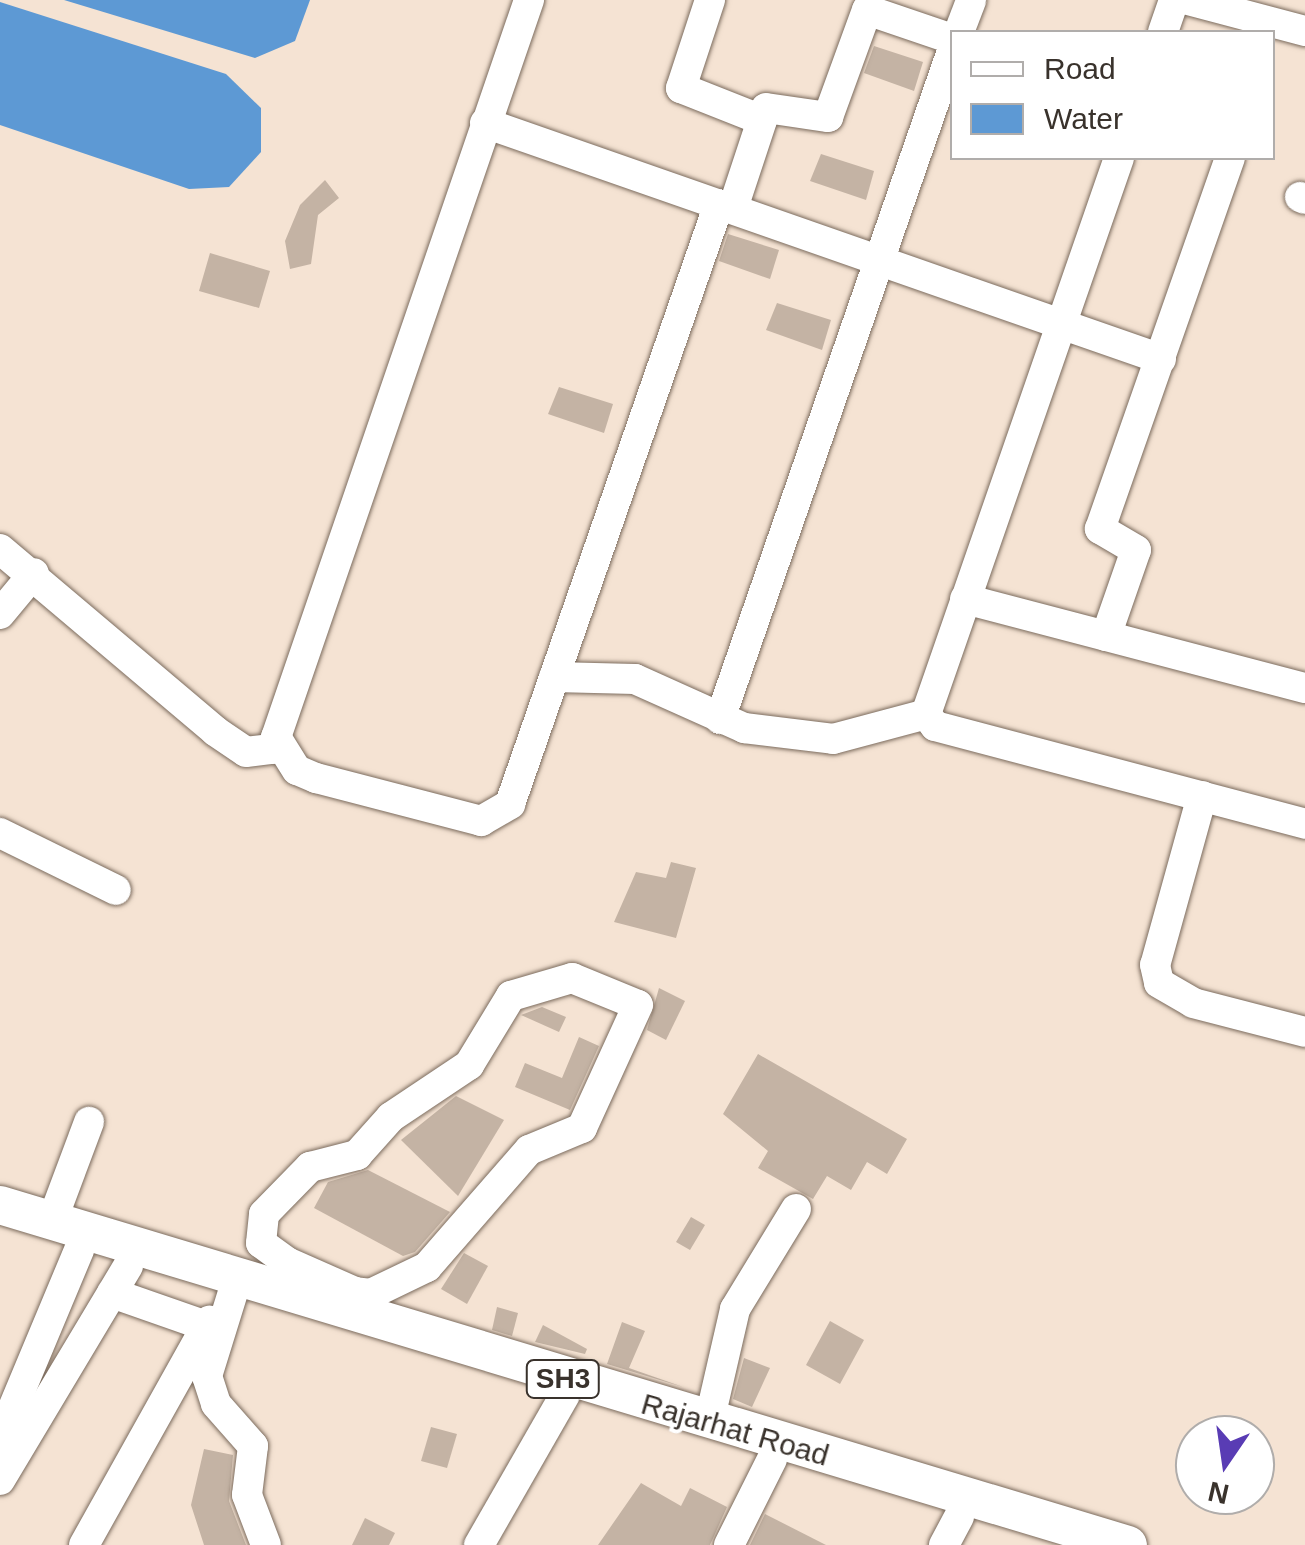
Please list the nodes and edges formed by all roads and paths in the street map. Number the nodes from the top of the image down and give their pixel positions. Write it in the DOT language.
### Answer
graph roads {
  1 [pos="529,0"];
  2 [pos="710,0"];
  3 [pos="971,0"];
  4 [pos="1174,0"];
  5 [pos="1188,0"];
  6 [pos="960,30"];
  7 [pos="1164,30"];
  8 [pos="1305,31"];
  9 [pos="950,38"];
  10 [pos="950,57"];
  11 [pos="762,120"];
  12 [pos="485,122"];
  13 [pos="1118,160"];
  14 [pos="1229,160"];
  15 [pos="726,206"];
  16 [pos="880,259"];
  17 [pos="1062,322"];
  18 [pos="1160,359"];
  19 [pos="0,549"];
  20 [pos="34,573"];
  21 [pos="966,599"];
  22 [pos="0,614"];
  23 [pos="1106,636"];
  24 [pos="554,677"];
  25 [pos="1305,688"];
  26 [pos="926,714"];
  27 [pos="720,719"];
  28 [pos="276,737"];
  29 [pos="1202,796"];
  30 [pos="1305,824"];
  31 [pos="0,833"];
  32 [pos="116,890"];
  33 [pos="1305,1032"];
  34 [pos="89,1122"];
  35 [pos="0,1205"];
  36 [pos="796,1209"];
  37 [pos="52,1221"];
  38 [pos="0,1226"];
  39 [pos="78,1250"];
  40 [pos="289,1277"];
  41 [pos="120,1280"];
  42 [pos="224,1299"];
  43 [pos="351,1302"];
  44 [pos="207,1376"];
  45 [pos="565,1395"];
  46 [pos="708,1422"];
  47 [pos="0,1439"];
  48 [pos="772,1459"];
  49 [pos="0,1480"];
  50 [pos="951,1531"];
  51 [pos="84,1545"];
  52 [pos="102,1545"];
  53 [pos="266,1545"];
  54 [pos="479,1545"];
  55 [pos="728,1545"];
  56 [pos="1049,1545"];
  57 [pos="1128,1545"];
  1 -- 12 [label="street"];
  2 -- 11 [label="street"];
  3 -- 6 [label="street"];
  4 -- 7 [label="street"];
  5 -- 8 [label="street"];
  9 -- 11 [label="street"];
  10 -- 16 [label="street"];
  11 -- 15 [label="street"];
  12 -- 15 [label="street"];
  12 -- 28 [label="street"];
  13 -- 17 [label="street"];
  14 -- 18 [label="street"];
  15 -- 16 [label="street"];
  15 -- 24 [label="street"];
  16 -- 17 [label="street"];
  16 -- 27 [label="street"];
  17 -- 18 [label="street"];
  17 -- 21 [label="street"];
  18 -- 23 [label="street"];
  19 -- 20 [label="street"];
  20 -- 22 [label="street"];
  20 -- 28 [label="street"];
  21 -- 23 [label="street"];
  21 -- 26 [label="street"];
  23 -- 25 [label="street"];
  24 -- 27 [label="street"];
  24 -- 28 [label="street"];
  26 -- 27 [label="street"];
  26 -- 29 [label="street"];
  29 -- 30 [label="street"];
  29 -- 33 [label="street"];
  31 -- 32 [label="street"];
  34 -- 37 [label="street"];
  35 -- 37 [label="main road, Rajarhat Road / SH3"];
  36 -- 46 [label="street"];
  37 -- 42 [label="main road, Rajarhat Road / SH3"];
  38 -- 39 [label="main road, Rajarhat Road / SH3"];
  39 -- 41 [label="main road, Rajarhat Road / SH3"];
  39 -- 47 [label="street"];
  40 -- 42 [label="main road, Rajarhat Road / SH3"];
  40 -- 43 [label="main road, Rajarhat Road / SH3"];
  40 -- 43 [label="street"];
  41 -- 42 [label="main road, Rajarhat Road / SH3"];
  41 -- 49 [label="street"];
  42 -- 44 [label="street"];
  42 -- 45 [label="main road, Rajarhat Road / SH3"];
  42 -- 51 [label="street"];
  43 -- 46 [label="main road, Rajarhat Road / SH3"];
  44 -- 52 [label="street"];
  44 -- 53 [label="street"];
  45 -- 48 [label="main road, Rajarhat Road / SH3"];
  45 -- 54 [label="street"];
  46 -- 57 [label="main road, Rajarhat Road / SH3"];
  48 -- 50 [label="main road, Rajarhat Road / SH3"];
  48 -- 55 [label="street"];
  50 -- 56 [label="main road, Rajarhat Road / SH3"];
}
